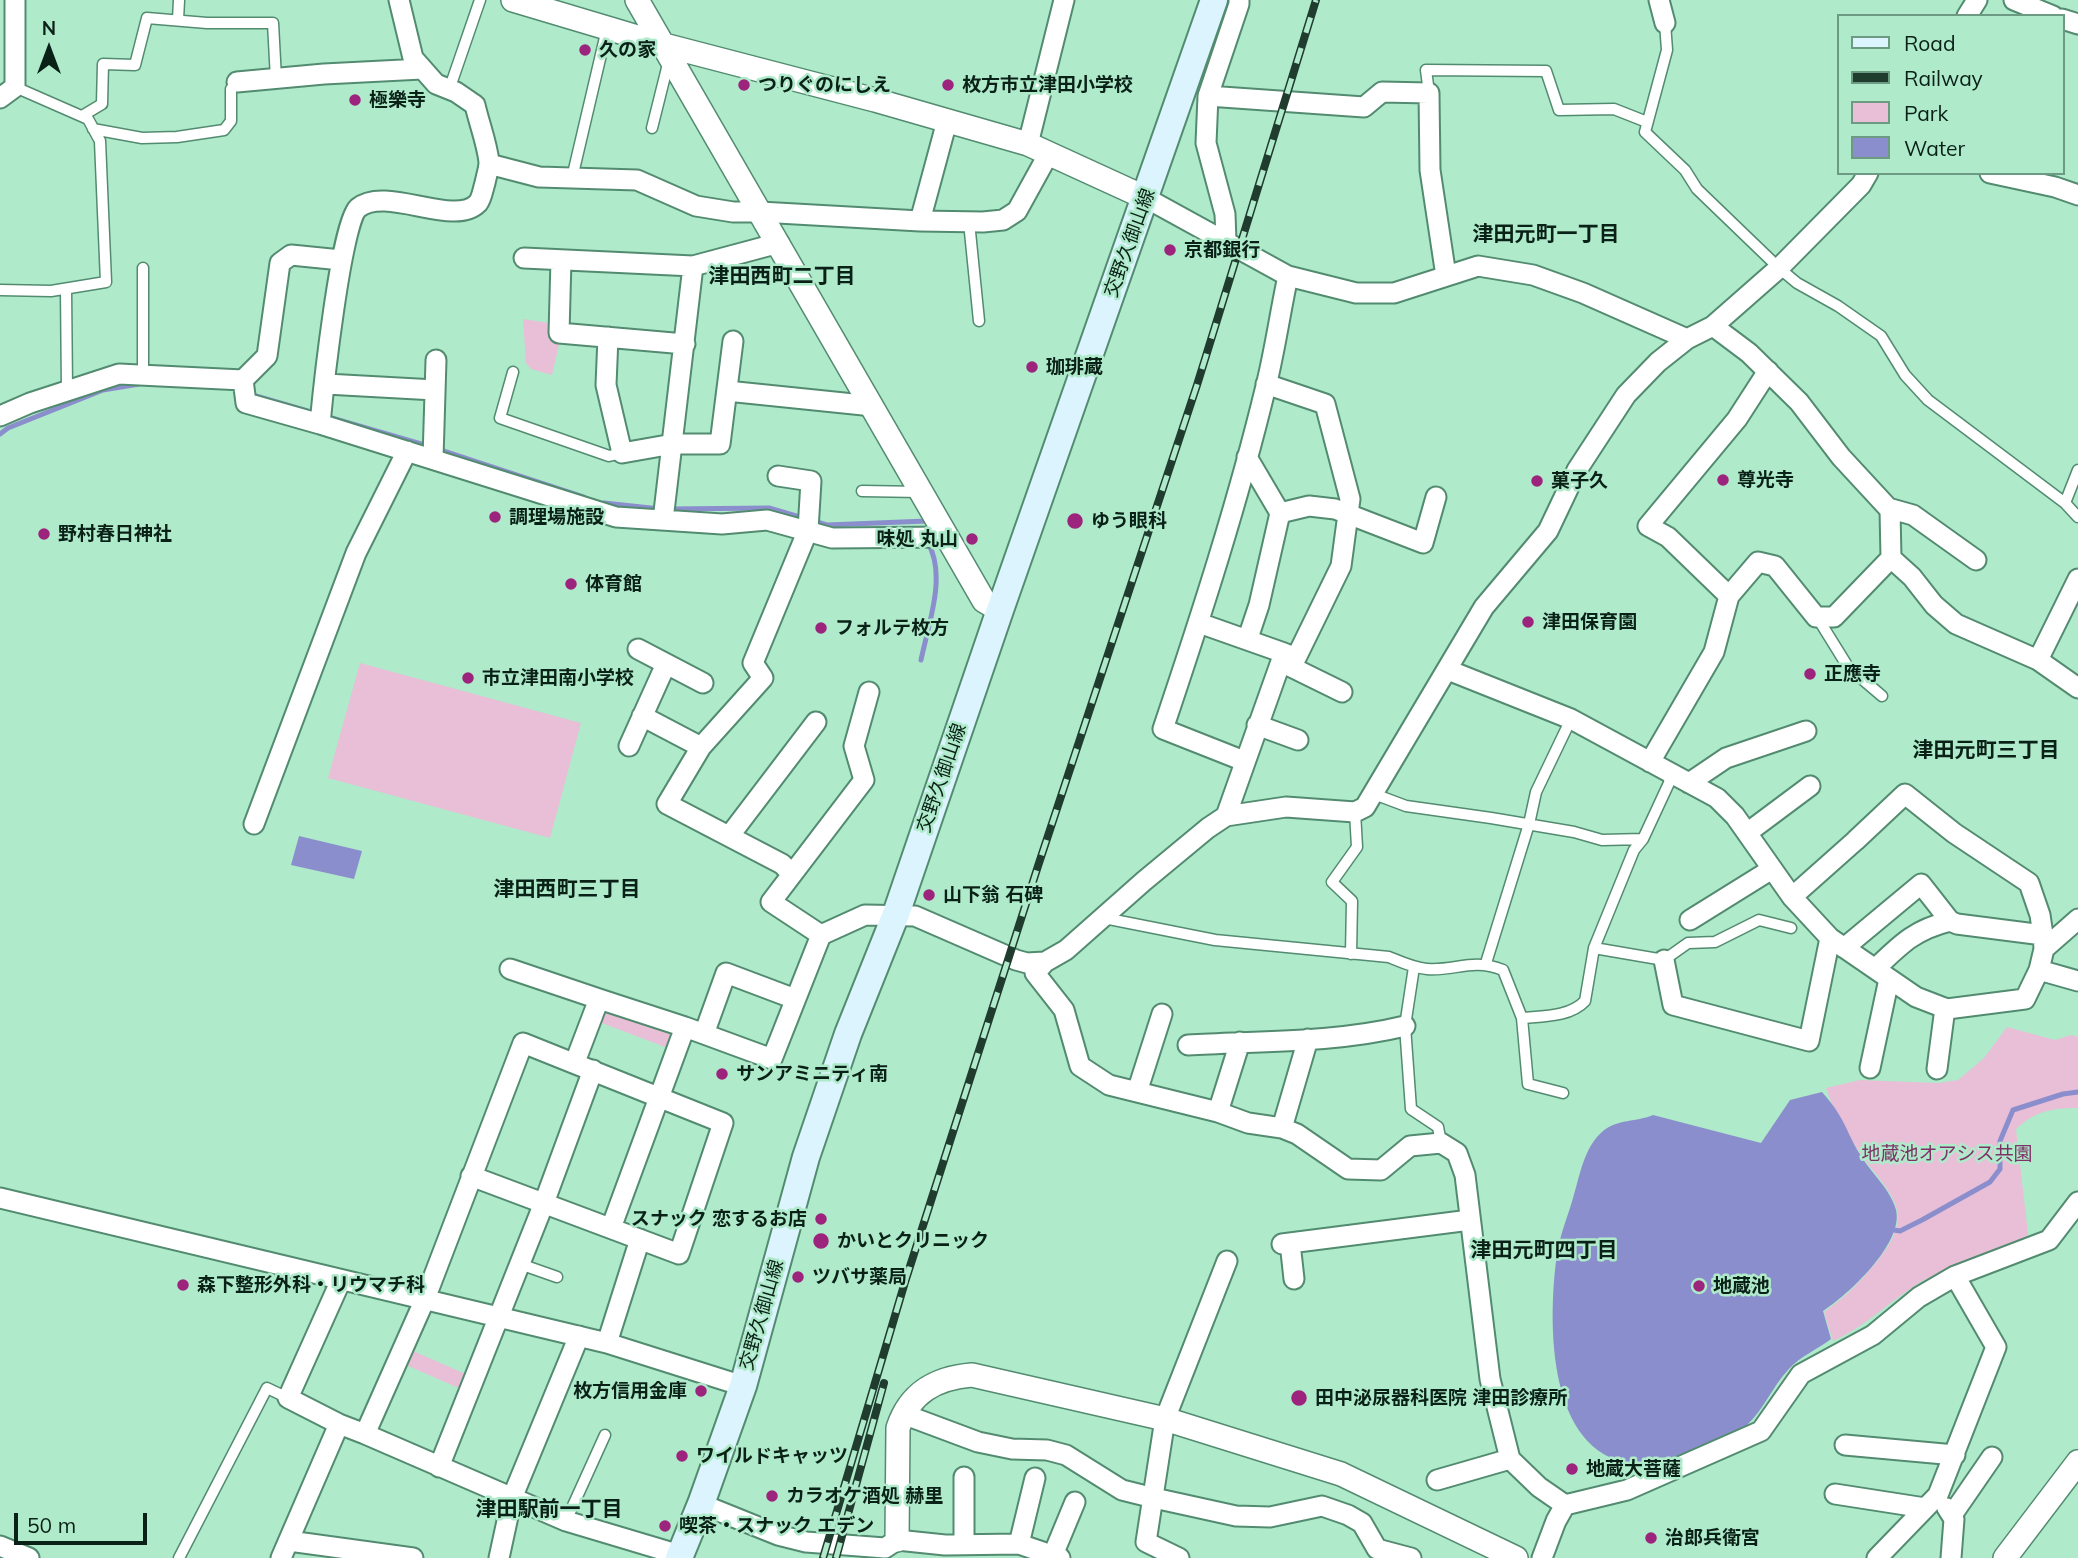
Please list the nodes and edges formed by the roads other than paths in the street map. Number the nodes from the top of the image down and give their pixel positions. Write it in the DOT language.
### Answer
graph roads {
  1 [pos="15,0"];
  2 [pos="179,0"];
  3 [pos="399,0"];
  4 [pos="480,0"];
  5 [pos="513,0"];
  6 [pos="637,0"];
  7 [pos="1064,0"];
  8 [pos="1214,0"];
  9 [pos="1239,0"];
  10 [pos="1659,0"];
  11 [pos="2014,0"];
  12 [pos="2048,14"];
  13 [pos="178,20"];
  14 [pos="1665,23"];
  15 [pos="607,28"];
  16 [pos="667,50"];
  17 [pos="422,69"];
  18 [pos="276,79"];
  19 [pos="237,82"];
  20 [pos="449,90"];
  21 [pos="8,93"];
  22 [pos="1429,93"];
  23 [pos="1208,96"];
  24 [pos="82,116"];
  25 [pos="947,121"];
  26 [pos="1647,122"];
  27 [pos="652,128"];
  28 [pos="93,129"];
  29 [pos="1039,149"];
  30 [pos="489,164"];
  31 [pos="1867,175"];
  32 [pos="1999,175"];
  33 [pos="572,178"];
  34 [pos="2078,195"];
  35 [pos="1146,198"];
  36 [pos="760,212"];
  37 [pos="920,221"];
  38 [pos="969,222"];
  39 [pos="1226,241"];
  40 [pos="779,243"];
  41 [pos="524,258"];
  42 [pos="341,260"];
  43 [pos="561,260"];
  44 [pos="694,266"];
  45 [pos="143,268"];
  46 [pos="1779,268"];
  47 [pos="1446,275"];
  48 [pos="1287,276"];
  49 [pos="66,289"];
  50 [pos="0,290"];
  51 [pos="979,321"];
  52 [pos="1713,326"];
  53 [pos="608,337"];
  54 [pos="1687,339"];
  55 [pos="733,341"];
  56 [pos="685,344"];
  57 [pos="436,360"];
  58 [pos="1768,371"];
  59 [pos="513,372"];
  60 [pos="143,375"];
  61 [pos="326,384"];
  62 [pos="1266,384"];
  63 [pos="244,388"];
  64 [pos="435,390"];
  65 [pos="66,391"];
  66 [pos="727,391"];
  67 [pos="873,405"];
  68 [pos="0,416"];
  69 [pos="321,417"];
  70 [pos="674,444"];
  71 [pos="433,450"];
  72 [pos="407,451"];
  73 [pos="622,453"];
  74 [pos="1247,457"];
  75 [pos="2078,470"];
  76 [pos="778,476"];
  77 [pos="862,491"];
  78 [pos="923,492"];
  79 [pos="1436,497"];
  80 [pos="2065,503"];
  81 [pos="1888,508"];
  82 [pos="1280,513"];
  83 [pos="1347,515"];
  84 [pos="663,516"];
  85 [pos="2078,517"];
  86 [pos="808,520"];
  87 [pos="948,537"];
  88 [pos="1891,558"];
  89 [pos="1976,560"];
  90 [pos="2078,579"];
  91 [pos="1729,596"];
  92 [pos="1000,610"];
  93 [pos="1816,617"];
  94 [pos="1199,622"];
  95 [pos="1248,638"];
  96 [pos="638,649"];
  97 [pos="1282,657"];
  98 [pos="2038,660"];
  99 [pos="666,664"];
  100 [pos="1448,670"];
  101 [pos="703,683"];
  102 [pos="2078,688"];
  103 [pos="869,692"];
  104 [pos="1342,692"];
  105 [pos="1882,696"];
  106 [pos="642,716"];
  107 [pos="1571,719"];
  108 [pos="816,722"];
  109 [pos="1257,725"];
  110 [pos="1806,731"];
  111 [pos="1298,740"];
  112 [pos="628,746"];
  113 [pos="701,747"];
  114 [pos="1244,761"];
  115 [pos="1650,762"];
  116 [pos="1670,773"];
  117 [pos="1689,783"];
  118 [pos="1810,786"];
  119 [pos="1374,794"];
  120 [pos="1355,812"];
  121 [pos="1226,816"];
  122 [pos="254,824"];
  123 [pos="1529,824"];
  124 [pos="1747,833"];
  125 [pos="730,835"];
  126 [pos="1643,839"];
  127 [pos="1772,869"];
  128 [pos="792,874"];
  129 [pos="1792,897"];
  130 [pos="895,914"];
  131 [pos="1104,918"];
  132 [pos="2078,919"];
  133 [pos="1690,920"];
  134 [pos="1950,922"];
  135 [pos="1791,928"];
  136 [pos="821,935"];
  137 [pos="2043,942"];
  138 [pos="1837,943"];
  139 [pos="1594,948"];
  140 [pos="1350,954"];
  141 [pos="1664,960"];
  142 [pos="1045,962"];
  143 [pos="1486,963"];
  144 [pos="1414,967"];
  145 [pos="510,969"];
  146 [pos="2039,970"];
  147 [pos="1882,974"];
  148 [pos="2078,981"];
  149 [pos="599,999"];
  150 [pos="795,999"];
  151 [pos="1945,1009"];
  152 [pos="1162,1014"];
  153 [pos="1522,1018"];
  154 [pos="1405,1026"];
  155 [pos="685,1027"];
  156 [pos="704,1034"];
  157 [pos="1308,1038"];
  158 [pos="1240,1042"];
  159 [pos="1188,1045"];
  160 [pos="575,1062"];
  161 [pos="1870,1068"];
  162 [pos="1937,1069"];
  163 [pos="593,1070"];
  164 [pos="1137,1092"];
  165 [pos="1563,1093"];
  166 [pos="659,1097"];
  167 [pos="1217,1112"];
  168 [pos="1282,1128"];
  169 [pos="1441,1143"];
  170 [pos="471,1176"];
  171 [pos="0,1198"];
  172 [pos="2078,1202"];
  173 [pos="544,1203"];
  174 [pos="1470,1220"];
  175 [pos="611,1228"];
  176 [pos="640,1239"];
  177 [pos="1227,1261"];
  178 [pos="520,1264"];
  179 [pos="1955,1276"];
  180 [pos="556,1277"];
  181 [pos="1294,1279"];
  182 [pos="341,1280"];
  183 [pos="425,1299"];
  184 [pos="499,1318"];
  185 [pos="579,1336"];
  186 [pos="607,1343"];
  187 [pos="743,1385"];
  188 [pos="288,1398"];
  189 [pos="903,1413"];
  190 [pos="1166,1419"];
  191 [pos="339,1424"];
  192 [pos="365,1434"];
  193 [pos="605,1435"];
  194 [pos="1845,1445"];
  195 [pos="1955,1455"];
  196 [pos="1992,1457"];
  197 [pos="1510,1459"];
  198 [pos="2078,1462"];
  199 [pos="439,1467"];
  200 [pos="964,1477"];
  201 [pos="1035,1478"];
  202 [pos="1437,1480"];
  203 [pos="1835,1494"];
  204 [pos="512,1498"];
  205 [pos="1154,1499"];
  206 [pos="1075,1502"];
  207 [pos="1932,1502"];
  208 [pos="701,1504"];
  209 [pos="1566,1505"];
  210 [pos="1952,1515"];
  211 [pos="566,1521"];
  212 [pos="897,1540"];
  213 [pos="964,1543"];
  214 [pos="0,1546"];
  215 [pos="1007,1548"];
  216 [pos="285,1550"];
  217 [pos="1372,1552"];
  218 [pos="679,1556"];
  219 [pos="1057,1557"];
  220 [pos="29,1558"];
  221 [pos="179,1558"];
  222 [pos="413,1558"];
  223 [pos="499,1558"];
  224 [pos="1179,1558"];
  225 [pos="1411,1558"];
  226 [pos="1516,1558"];
  227 [pos="1542,1558"];
  228 [pos="1877,1558"];
  229 [pos="1951,1558"];
  230 [pos="2005,1558"];
  1 -- 21 [label="street"];
  2 -- 13 [label="lane"];
  3 -- 17 [label="street"];
  4 -- 20 [label="lane"];
  5 -- 15 [label="street"];
  6 -- 16 [label="street"];
  7 -- 29 [label="street"];
  8 -- 35 [label="main road, 交野久御山線"];
  9 -- 23 [label="street"];
  10 -- 14 [label="street"];
  11 -- 12 [label="street"];
  13 -- 18 [label="lane"];
  13 -- 24 [label="lane"];
  14 -- 26 [label="lane"];
  15 -- 16 [label="street"];
  15 -- 33 [label="lane"];
  16 -- 25 [label="street"];
  16 -- 27 [label="lane"];
  16 -- 36 [label="street"];
  17 -- 18 [label="street"];
  17 -- 20 [label="street"];
  18 -- 19 [label="street"];
  19 -- 28 [label="lane"];
  20 -- 30 [label="street"];
  21 -- 24 [label="lane"];
  22 -- 23 [label="street"];
  22 -- 26 [label="lane"];
  22 -- 47 [label="street"];
  23 -- 39 [label="street"];
  24 -- 28 [label="lane"];
  25 -- 29 [label="street"];
  25 -- 37 [label="street"];
  26 -- 46 [label="lane"];
  28 -- 49 [label="lane"];
  29 -- 35 [label="street"];
  29 -- 38 [label="street"];
  30 -- 33 [label="street"];
  30 -- 42 [label="street"];
  31 -- 46 [label="street"];
  32 -- 34 [label="street"];
  33 -- 36 [label="street"];
  35 -- 39 [label="street"];
  35 -- 92 [label="main road, 交野久御山線"];
  36 -- 37 [label="street"];
  36 -- 40 [label="street"];
  37 -- 38 [label="street"];
  38 -- 51 [label="lane"];
  39 -- 48 [label="street"];
  40 -- 44 [label="street"];
  40 -- 67 [label="street"];
  41 -- 43 [label="street"];
  42 -- 61 [label="street"];
  42 -- 63 [label="street"];
  43 -- 44 [label="street"];
  43 -- 53 [label="street"];
  44 -- 56 [label="street"];
  45 -- 60 [label="lane"];
  46 -- 52 [label="street"];
  46 -- 80 [label="lane"];
  47 -- 48 [label="street"];
  47 -- 54 [label="street"];
  48 -- 62 [label="street"];
  49 -- 50 [label="lane"];
  49 -- 65 [label="lane"];
  52 -- 54 [label="street"];
  52 -- 58 [label="street"];
  53 -- 56 [label="street"];
  53 -- 73 [label="street"];
  54 -- 100 [label="street"];
  55 -- 66 [label="street"];
  56 -- 70 [label="street"];
  57 -- 64 [label="street"];
  58 -- 81 [label="street"];
  58 -- 91 [label="street"];
  59 -- 73 [label="lane"];
  60 -- 63 [label="street"];
  60 -- 65 [label="street"];
  61 -- 64 [label="street"];
  61 -- 69 [label="street"];
  62 -- 74 [label="street"];
  62 -- 83 [label="street"];
  63 -- 69 [label="street"];
  64 -- 71 [label="street"];
  65 -- 68 [label="street"];
  66 -- 67 [label="street"];
  66 -- 70 [label="street"];
  67 -- 78 [label="street"];
  69 -- 72 [label="street"];
  70 -- 73 [label="street"];
  70 -- 84 [label="street"];
  71 -- 72 [label="street"];
  71 -- 84 [label="street"];
  72 -- 122 [label="street"];
  74 -- 82 [label="street"];
  74 -- 94 [label="street"];
  75 -- 80 [label="lane"];
  76 -- 86 [label="street"];
  77 -- 78 [label="lane"];
  78 -- 87 [label="street"];
  79 -- 83 [label="street"];
  80 -- 85 [label="lane"];
  81 -- 88 [label="street"];
  81 -- 89 [label="street"];
  82 -- 83 [label="street"];
  82 -- 95 [label="street"];
  83 -- 97 [label="street"];
  84 -- 86 [label="street"];
  86 -- 87 [label="street"];
  86 -- 113 [label="street"];
  87 -- 92 [label="street"];
  88 -- 93 [label="street"];
  88 -- 98 [label="street"];
  90 -- 98 [label="street"];
  91 -- 93 [label="street"];
  91 -- 115 [label="street"];
  92 -- 130 [label="main road, 交野久御山線"];
  93 -- 105 [label="lane"];
  94 -- 95 [label="street"];
  94 -- 114 [label="street"];
  95 -- 97 [label="street"];
  96 -- 99 [label="street"];
  97 -- 104 [label="street"];
  97 -- 109 [label="street"];
  98 -- 102 [label="street"];
  99 -- 101 [label="street"];
  99 -- 106 [label="street"];
  100 -- 107 [label="street"];
  100 -- 119 [label="street"];
  103 -- 128 [label="street"];
  106 -- 112 [label="street"];
  106 -- 113 [label="street"];
  107 -- 115 [label="street"];
  107 -- 123 [label="lane"];
  108 -- 125 [label="street"];
  109 -- 111 [label="street"];
  109 -- 114 [label="street"];
  110 -- 117 [label="street"];
  113 -- 125 [label="street"];
  114 -- 121 [label="street"];
  115 -- 116 [label="street"];
  116 -- 117 [label="street"];
  116 -- 126 [label="lane"];
  117 -- 124 [label="street"];
  118 -- 124 [label="street"];
  119 -- 120 [label="street"];
  119 -- 123 [label="lane"];
  120 -- 121 [label="street"];
  120 -- 140 [label="lane"];
  121 -- 131 [label="street"];
  123 -- 126 [label="lane"];
  123 -- 143 [label="lane"];
  124 -- 127 [label="street"];
  125 -- 128 [label="street"];
  126 -- 139 [label="lane"];
  127 -- 129 [label="street"];
  127 -- 133 [label="street"];
  128 -- 136 [label="street"];
  129 -- 137 [label="street"];
  129 -- 138 [label="street"];
  130 -- 136 [label="street"];
  130 -- 142 [label="street"];
  130 -- 187 [label="main road, 交野久御山線"];
  131 -- 140 [label="lane"];
  131 -- 142 [label="street"];
  132 -- 137 [label="street"];
  134 -- 137 [label="street"];
  134 -- 138 [label="street"];
  134 -- 147 [label="street"];
  135 -- 141 [label="lane"];
  136 -- 150 [label="street"];
  137 -- 146 [label="street"];
  138 -- 141 [label="street"];
  138 -- 147 [label="street"];
  139 -- 141 [label="lane"];
  139 -- 153 [label="lane"];
  140 -- 144 [label="lane"];
  142 -- 164 [label="street"];
  143 -- 144 [label="lane"];
  143 -- 153 [label="lane"];
  144 -- 154 [label="lane"];
  145 -- 149 [label="street"];
  146 -- 148 [label="street"];
  146 -- 151 [label="street"];
  147 -- 151 [label="street"];
  147 -- 161 [label="street"];
  149 -- 155 [label="street"];
  149 -- 160 [label="street"];
  150 -- 156 [label="street"];
  150 -- 156 [label="street"];
  151 -- 162 [label="street"];
  152 -- 164 [label="street"];
  153 -- 165 [label="lane"];
  154 -- 157 [label="street"];
  154 -- 169 [label="lane"];
  155 -- 156 [label="street"];
  155 -- 166 [label="street"];
  157 -- 158 [label="street"];
  157 -- 168 [label="street"];
  158 -- 159 [label="street"];
  158 -- 167 [label="street"];
  160 -- 163 [label="street"];
  160 -- 170 [label="street"];
  163 -- 166 [label="street"];
  163 -- 173 [label="street"];
  164 -- 167 [label="street"];
  166 -- 175 [label="street"];
  166 -- 176 [label="street"];
  167 -- 168 [label="street"];
  168 -- 169 [label="street"];
  169 -- 174 [label="street"];
  170 -- 173 [label="street"];
  170 -- 183 [label="street"];
  171 -- 182 [label="street"];
  172 -- 179 [label="street"];
  173 -- 175 [label="street"];
  173 -- 178 [label="street"];
  174 -- 181 [label="street"];
  174 -- 197 [label="street"];
  175 -- 176 [label="street"];
  176 -- 186 [label="street"];
  177 -- 190 [label="street"];
  178 -- 180 [label="lane"];
  178 -- 184 [label="street"];
  179 -- 195 [label="street"];
  179 -- 209 [label="street"];
  182 -- 183 [label="street"];
  182 -- 188 [label="street"];
  183 -- 184 [label="street"];
  183 -- 192 [label="street"];
  184 -- 185 [label="street"];
  184 -- 199 [label="street"];
  185 -- 186 [label="street"];
  185 -- 204 [label="street"];
  186 -- 187 [label="street"];
  187 -- 208 [label="main road, 交野久御山線"];
  188 -- 191 [label="street"];
  188 -- 221 [label="lane"];
  189 -- 190 [label="street"];
  189 -- 205 [label="street"];
  189 -- 212 [label="street"];
  190 -- 205 [label="street"];
  190 -- 226 [label="street"];
  191 -- 192 [label="street"];
  191 -- 216 [label="street"];
  192 -- 199 [label="street"];
  193 -- 211 [label="lane"];
  194 -- 195 [label="street"];
  195 -- 207 [label="street"];
  196 -- 210 [label="street"];
  197 -- 202 [label="street"];
  197 -- 209 [label="street"];
  198 -- 230 [label="street"];
  199 -- 204 [label="street"];
  200 -- 213 [label="street"];
  201 -- 215 [label="street"];
  203 -- 207 [label="street"];
  204 -- 211 [label="street"];
  204 -- 223 [label="street"];
  205 -- 217 [label="street"];
  205 -- 224 [label="street"];
  206 -- 219 [label="street"];
  207 -- 210 [label="street"];
  207 -- 228 [label="street"];
  208 -- 212 [label="street"];
  208 -- 218 [label="main road, 交野久御山線"];
  209 -- 227 [label="street"];
  210 -- 229 [label="street"];
  211 -- 218 [label="street"];
  212 -- 213 [label="street"];
  213 -- 215 [label="street"];
  214 -- 220 [label="street"];
  215 -- 219 [label="street"];
  216 -- 222 [label="street"];
  217 -- 225 [label="street"];
}
